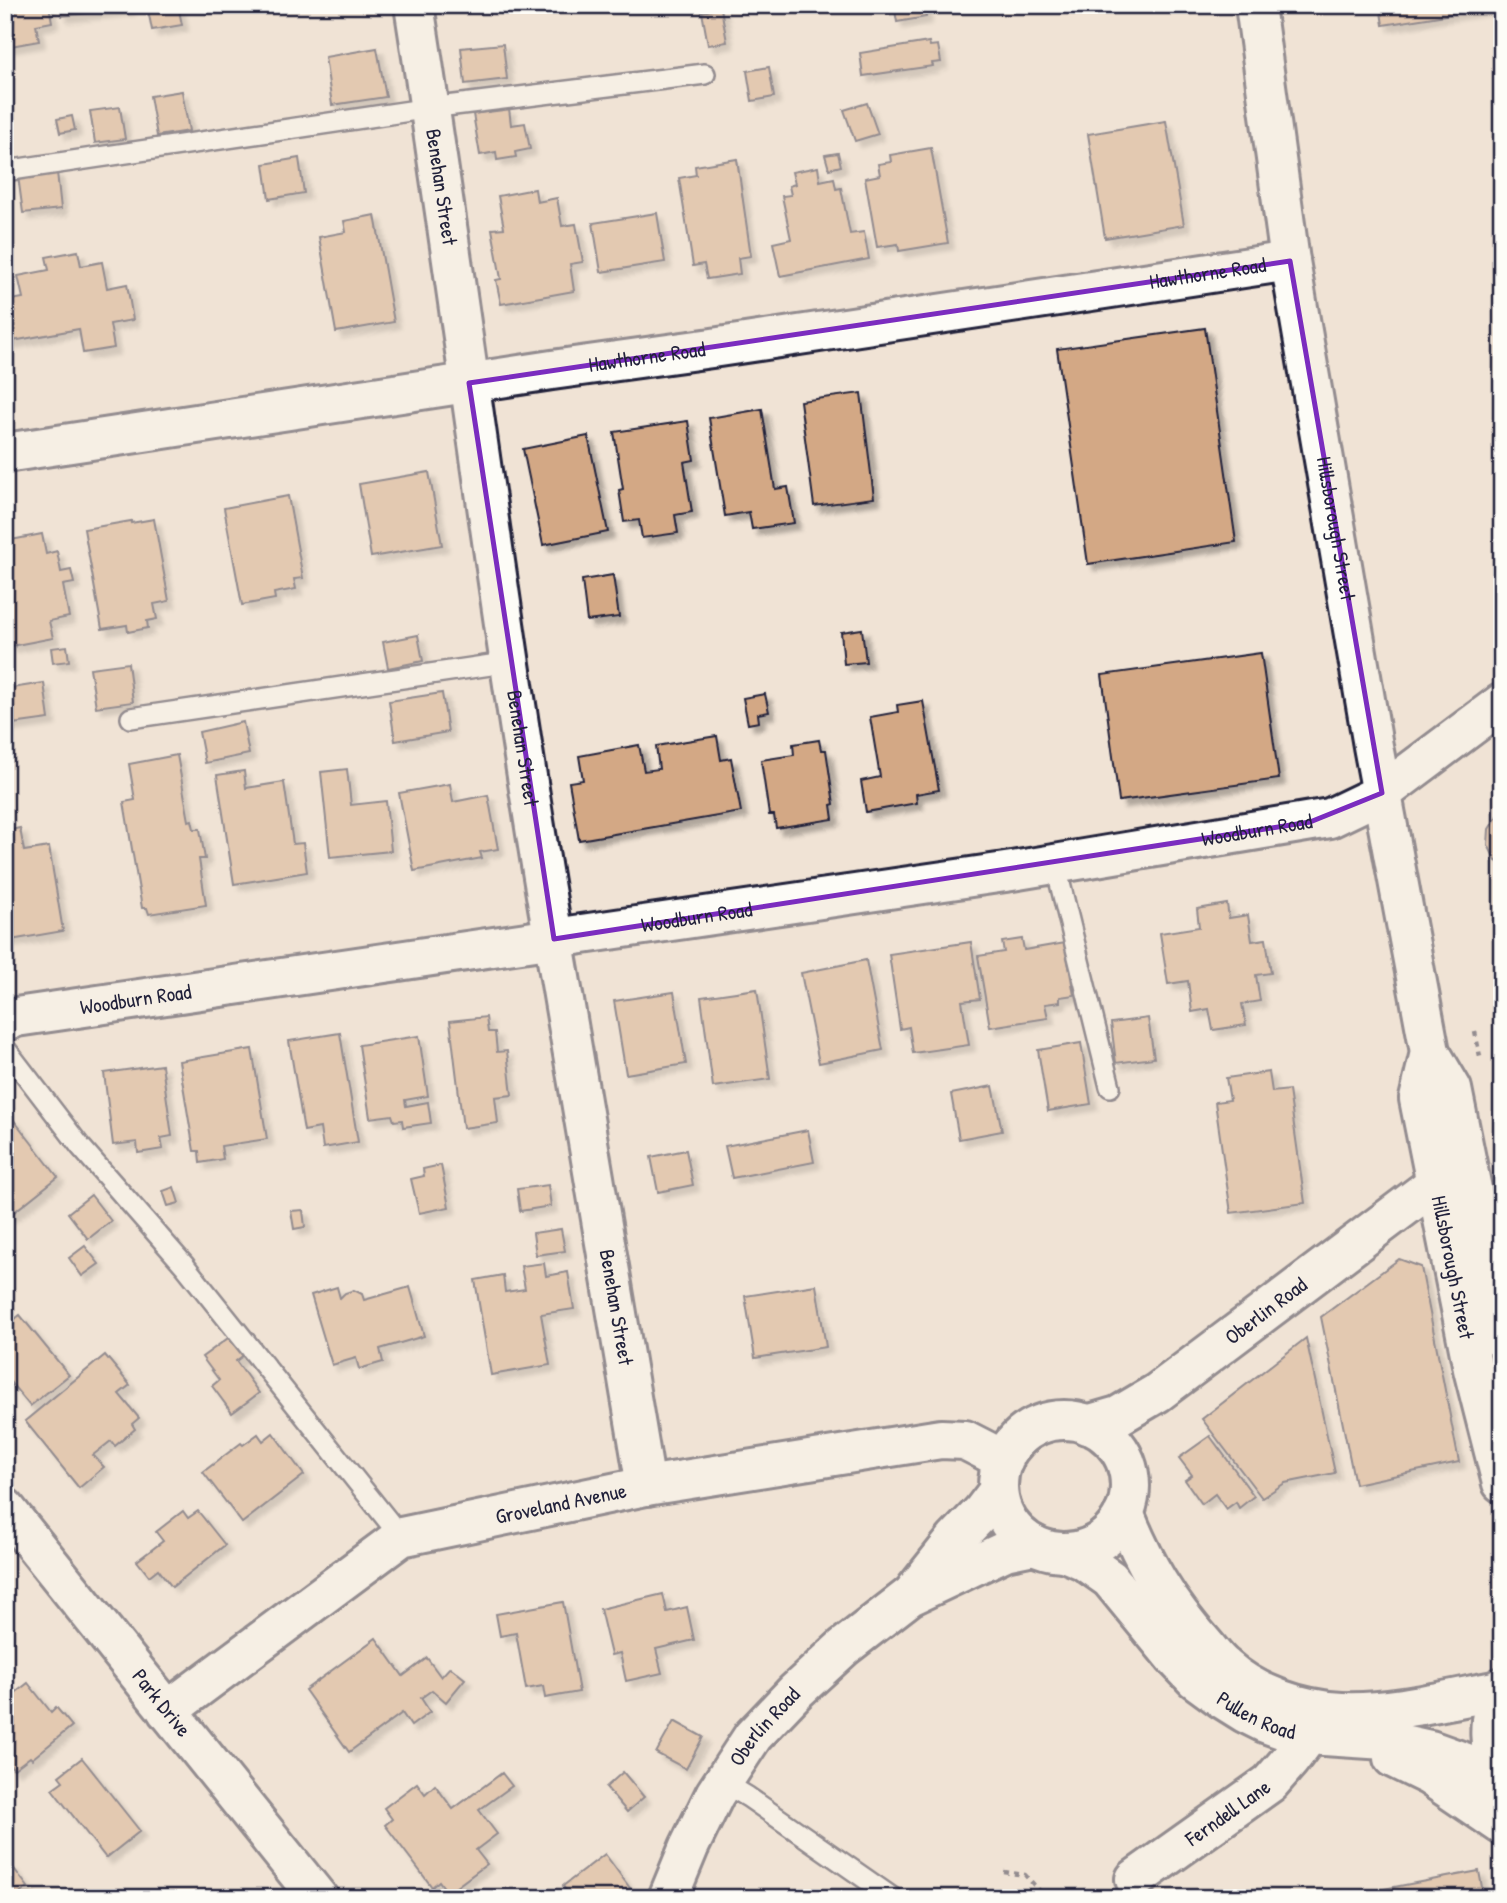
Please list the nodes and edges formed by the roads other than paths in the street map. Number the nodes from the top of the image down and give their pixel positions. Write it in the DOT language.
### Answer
graph roads {
  1 [pos="414,5"];
  2 [pos="1255,5"];
  3 [pos="705,74"];
  4 [pos="430,108"];
  5 [pos="5,171"];
  6 [pos="1290,261"];
  7 [pos="469,383"];
  8 [pos="5,453"];
  9 [pos="511,662"];
  10 [pos="1502,703"];
  11 [pos="131,718"];
  12 [pos="1382,793"];
  13 [pos="1055,863"];
  14 [pos="554,939"];
  15 [pos="5,1021"];
  16 [pos="5,1048"];
  17 [pos="1430,1052"];
  18 [pos="1110,1087"];
  19 [pos="1436,1183"];
  20 [pos="1502,1339"];
  21 [pos="1087,1425"];
  22 [pos="1001,1475"];
  23 [pos="1502,1483"];
  24 [pos="646,1486"];
  25 [pos="5,1508"];
  26 [pos="1125,1513"];
  27 [pos="401,1537"];
  28 [pos="1049,1549"];
  29 [pos="910,1597"];
  30 [pos="1501,1688"];
  31 [pos="167,1711"];
  32 [pos="1309,1735"];
  33 [pos="1347,1737"];
  34 [pos="723,1782"];
  35 [pos="1501,1783"];
  36 [pos="1502,1825"];
  37 [pos="1135,1879"];
  38 [pos="318,1898"];
  39 [pos="668,1898"];
  40 [pos="893,1898"];
  1 -- 4 [label="street, Benehan Street"];
  2 -- 6 [label="street, Hillsborough Street"];
  3 -- 4 [label="lane"];
  4 -- 5 [label="lane"];
  4 -- 7 [label="street, Benehan Street"];
  6 -- 7 [label="street, Hawthorne Road"];
  6 -- 12 [label="street, Hillsborough Street"];
  7 -- 8 [label="street, Hawthorne Road"];
  7 -- 9 [label="street, Benehan Street"];
  9 -- 11 [label="lane"];
  9 -- 14 [label="street, Benehan Street"];
  10 -- 12 [label="street, Woodburn Road"];
  12 -- 13 [label="street, Woodburn Road"];
  12 -- 17 [label="street, Hillsborough Street"];
  13 -- 14 [label="street, Woodburn Road"];
  13 -- 18 [label="lane"];
  14 -- 15 [label="street, Woodburn Road"];
  14 -- 24 [label="street, Benehan Street"];
  16 -- 27 [label="lane"];
  17 -- 19 [label="street, Hillsborough Street"];
  17 -- 20 [label="street, Hillsborough Street"];
  19 -- 21 [label="street, Oberlin Road"];
  19 -- 23 [label="street, Hillsborough Street"];
  21 -- 22 [label="street"];
  21 -- 26 [label="street"];
  22 -- 24 [label="street, Groveland Avenue"];
  22 -- 28 [label="street"];
  22 -- 29 [label="street, Oberlin Road"];
  24 -- 27 [label="street, Groveland Avenue"];
  25 -- 31 [label="street, Park Drive"];
  26 -- 28 [label="street"];
  26 -- 30 [label="street, Pullen Road"];
  27 -- 31 [label="street, Groveland Avenue"];
  28 -- 29 [label="street, Oberlin Road"];
  28 -- 32 [label="street, Pullen Road"];
  29 -- 34 [label="street, Oberlin Road"];
  30 -- 35 [label="street"];
  31 -- 38 [label="street, Park Drive"];
  32 -- 33 [label="street, Pullen Road"];
  32 -- 37 [label="street, Ferndell Lane"];
  33 -- 35 [label="street, Pullen Road"];
  33 -- 36 [label="street"];
  34 -- 39 [label="street, Oberlin Road"];
  34 -- 40 [label="lane"];
}
